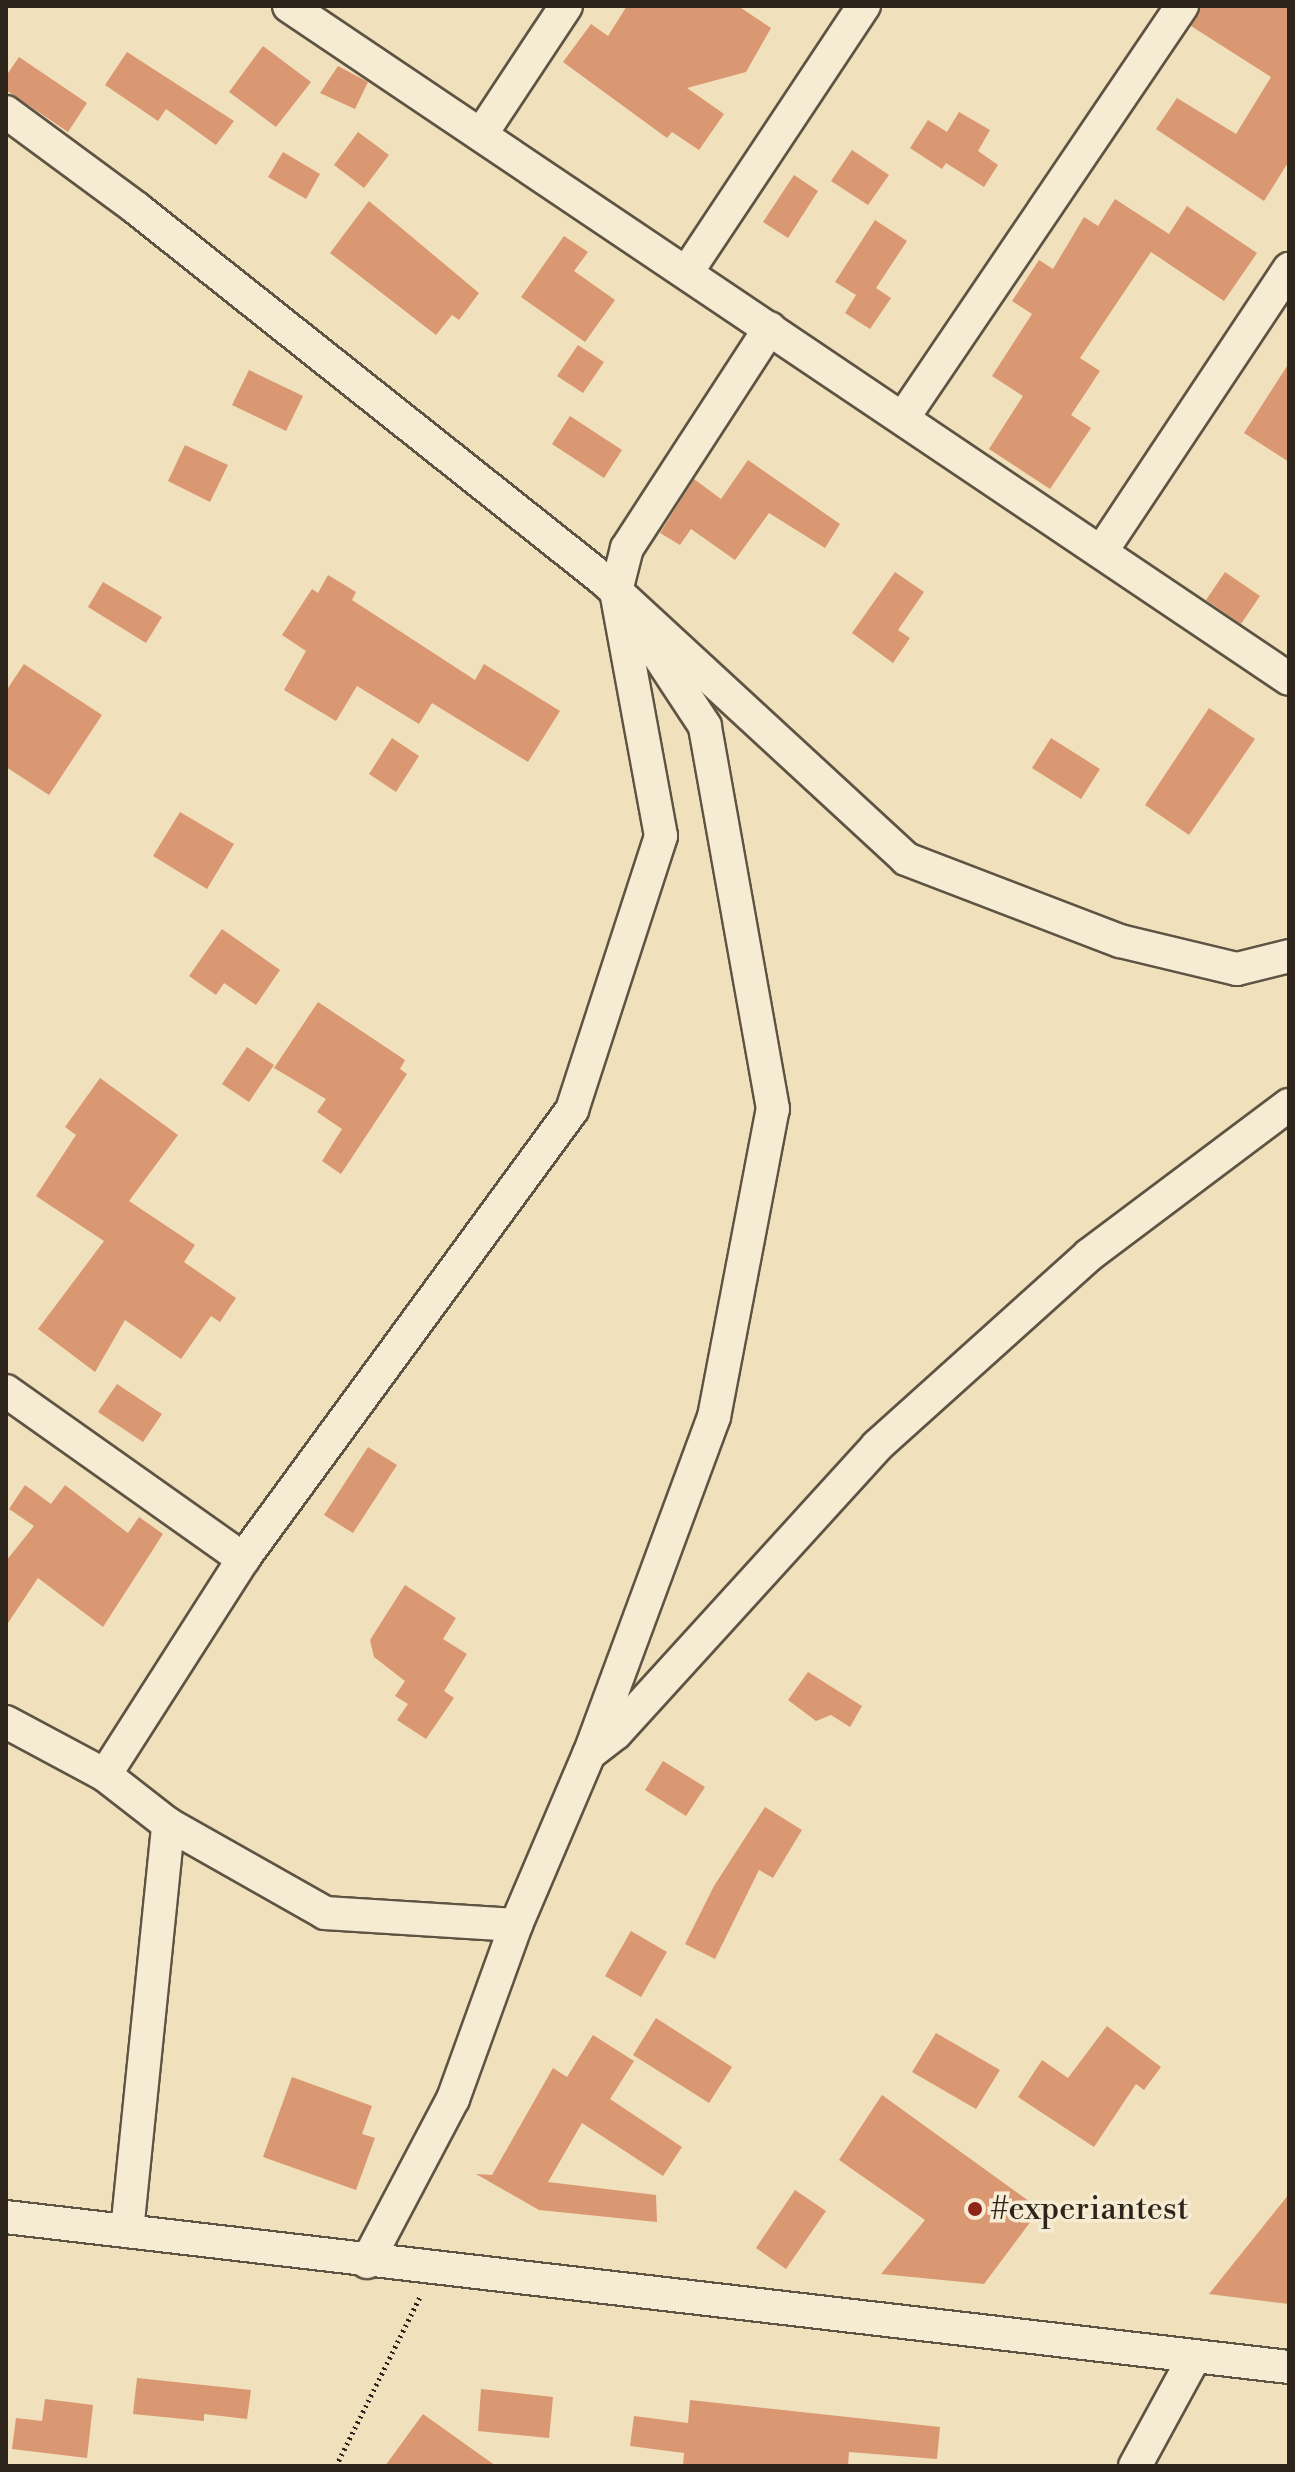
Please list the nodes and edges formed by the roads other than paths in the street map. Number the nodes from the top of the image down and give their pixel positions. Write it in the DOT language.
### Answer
graph roads {
  1 [pos="289,6"];
  2 [pos="566,6"];
  3 [pos="864,6"];
  4 [pos="1182,6"];
  5 [pos="6,112"];
  6 [pos="482,133"];
  7 [pos="1289,269"];
  8 [pos="687,272"];
  9 [pos="770,328"];
  10 [pos="903,418"];
  11 [pos="1101,552"];
  12 [pos="616,591"];
  13 [pos="1289,679"];
  14 [pos="1289,956"];
  15 [pos="1289,1105"];
  16 [pos="6,1391"];
  17 [pos="243,1559"];
  18 [pos="6,1722"];
  19 [pos="589,1754"];
  20 [pos="105,1775"];
  21 [pos="168,1824"];
  22 [pos="516,1925"];
  23 [pos="6,2217"];
  24 [pos="127,2231"];
  25 [pos="367,2262"];
  26 [pos="1195,2356"];
  27 [pos="1289,2367"];
  28 [pos="1135,2466"];
  1 -- 6 [label="street"];
  2 -- 6 [label="street"];
  3 -- 8 [label="street"];
  4 -- 10 [label="street"];
  5 -- 12 [label="street"];
  6 -- 8 [label="street"];
  7 -- 11 [label="street"];
  8 -- 9 [label="street"];
  9 -- 10 [label="street"];
  9 -- 12 [label="street"];
  10 -- 11 [label="street"];
  11 -- 13 [label="street"];
  12 -- 14 [label="street"];
  12 -- 17 [label="street"];
  12 -- 19 [label="street"];
  15 -- 19 [label="street"];
  16 -- 17 [label="street"];
  17 -- 20 [label="street"];
  18 -- 20 [label="street"];
  19 -- 22 [label="street"];
  20 -- 21 [label="street"];
  21 -- 22 [label="street"];
  21 -- 24 [label="street"];
  22 -- 25 [label="street"];
  23 -- 24 [label="street"];
  24 -- 25 [label="street"];
  25 -- 26 [label="street"];
  26 -- 27 [label="street"];
  26 -- 28 [label="street"];
}
